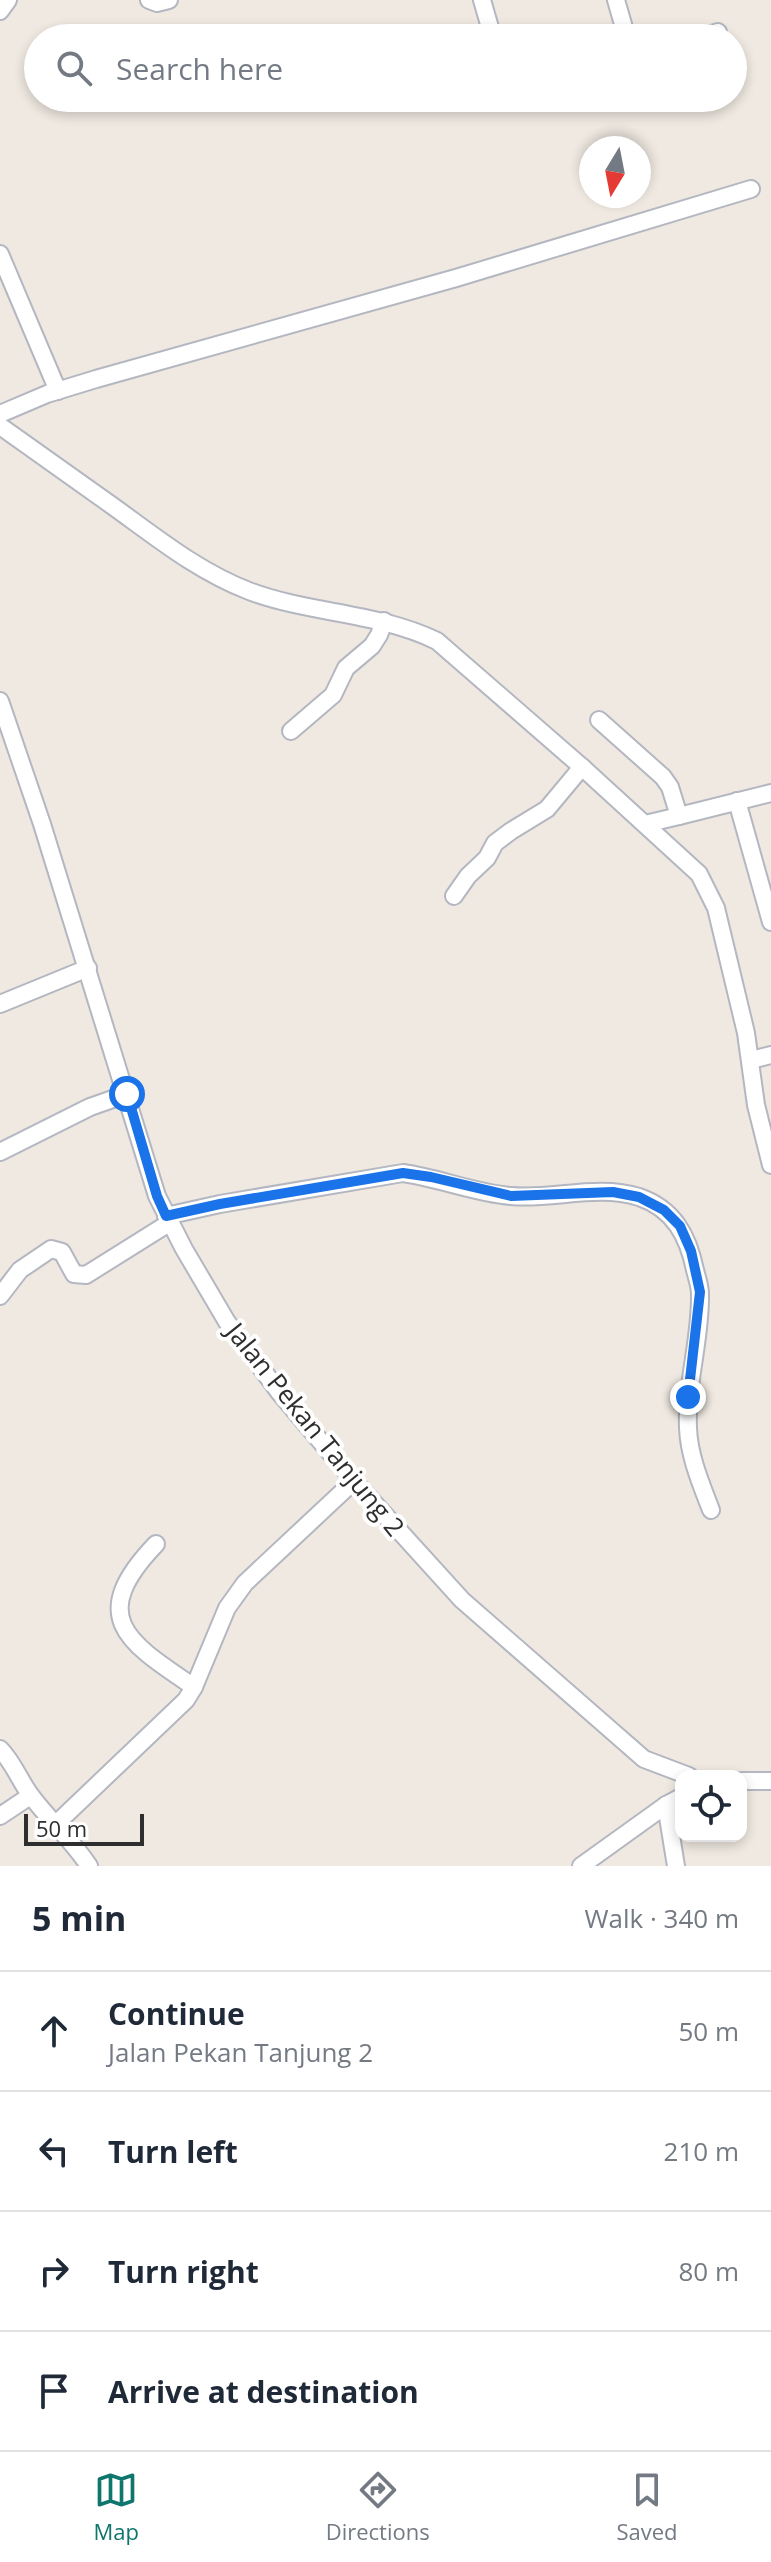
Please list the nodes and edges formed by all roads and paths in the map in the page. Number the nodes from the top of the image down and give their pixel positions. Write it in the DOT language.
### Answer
graph roads {
  1 [pos="8,0"];
  2 [pos="149,0"];
  3 [pos="169,0"];
  4 [pos="482,0"];
  5 [pos="616,0"];
  6 [pos="0,11"];
  7 [pos="489,24"];
  8 [pos="623,24"];
  9 [pos="751,189"];
  10 [pos="0,254"];
  11 [pos="58,391"];
  12 [pos="0,414"];
  13 [pos="0,426"];
  14 [pos="384,621"];
  15 [pos="0,701"];
  16 [pos="599,720"];
  17 [pos="291,731"];
  18 [pos="582,767"];
  19 [pos="771,793"];
  20 [pos="737,801"];
  21 [pos="679,816"];
  22 [pos="645,824"];
  23 [pos="454,896"];
  24 [pos="771,922"];
  25 [pos="88,968"];
  26 [pos="0,1004"];
  27 [pos="771,1055"];
  28 [pos="751,1060"];
  29 [pos="127,1094"];
  30 [pos="0,1152"];
  31 [pos="771,1165"];
  32 [pos="168,1219"];
  33 [pos="0,1296"];
  34 [pos="354,1481"];
  35 [pos="711,1510"];
  36 [pos="156,1544"];
  37 [pos="194,1687"];
  38 [pos="0,1749"];
  39 [pos="675,1771"];
  40 [pos="747,1781"];
  41 [pos="771,1781"];
  42 [pos="30,1796"];
  43 [pos="674,1801"];
  44 [pos="0,1816"];
  45 [pos="56,1824"];
  46 [pos="89,1866"];
  47 [pos="581,1866"];
  48 [pos="676,1866"];
  1 -- 6 [label="street"];
  2 -- 3 [label="street"];
  4 -- 7 [label="street"];
  5 -- 8 [label="street"];
  9 -- 11 [label="street"];
  10 -- 11 [label="street"];
  11 -- 12 [label="street"];
  13 -- 14 [label="street"];
  14 -- 17 [label="street"];
  14 -- 18 [label="street"];
  15 -- 25 [label="street, Jalan Pekan Tanjung 2"];
  16 -- 21 [label="street"];
  18 -- 22 [label="street"];
  18 -- 23 [label="street"];
  19 -- 20 [label="street"];
  20 -- 21 [label="street"];
  20 -- 24 [label="street"];
  21 -- 22 [label="street"];
  22 -- 28 [label="street"];
  25 -- 26 [label="street"];
  25 -- 29 [label="street, Jalan Pekan Tanjung 2"];
  27 -- 28 [label="street"];
  28 -- 31 [label="street"];
  29 -- 30 [label="street"];
  29 -- 32 [label="street, Jalan Pekan Tanjung 2"];
  32 -- 33 [label="street"];
  32 -- 34 [label="street, Jalan Pekan Tanjung 2"];
  32 -- 35 [label="street"];
  34 -- 37 [label="street"];
  34 -- 39 [label="street, Jalan Pekan Tanjung 2"];
  36 -- 37 [label="street"];
  37 -- 45 [label="street"];
  38 -- 42 [label="street"];
  40 -- 41 [label="street"];
  42 -- 44 [label="street"];
  42 -- 45 [label="street"];
  43 -- 47 [label="street"];
  43 -- 48 [label="street"];
  45 -- 46 [label="street"];
}
